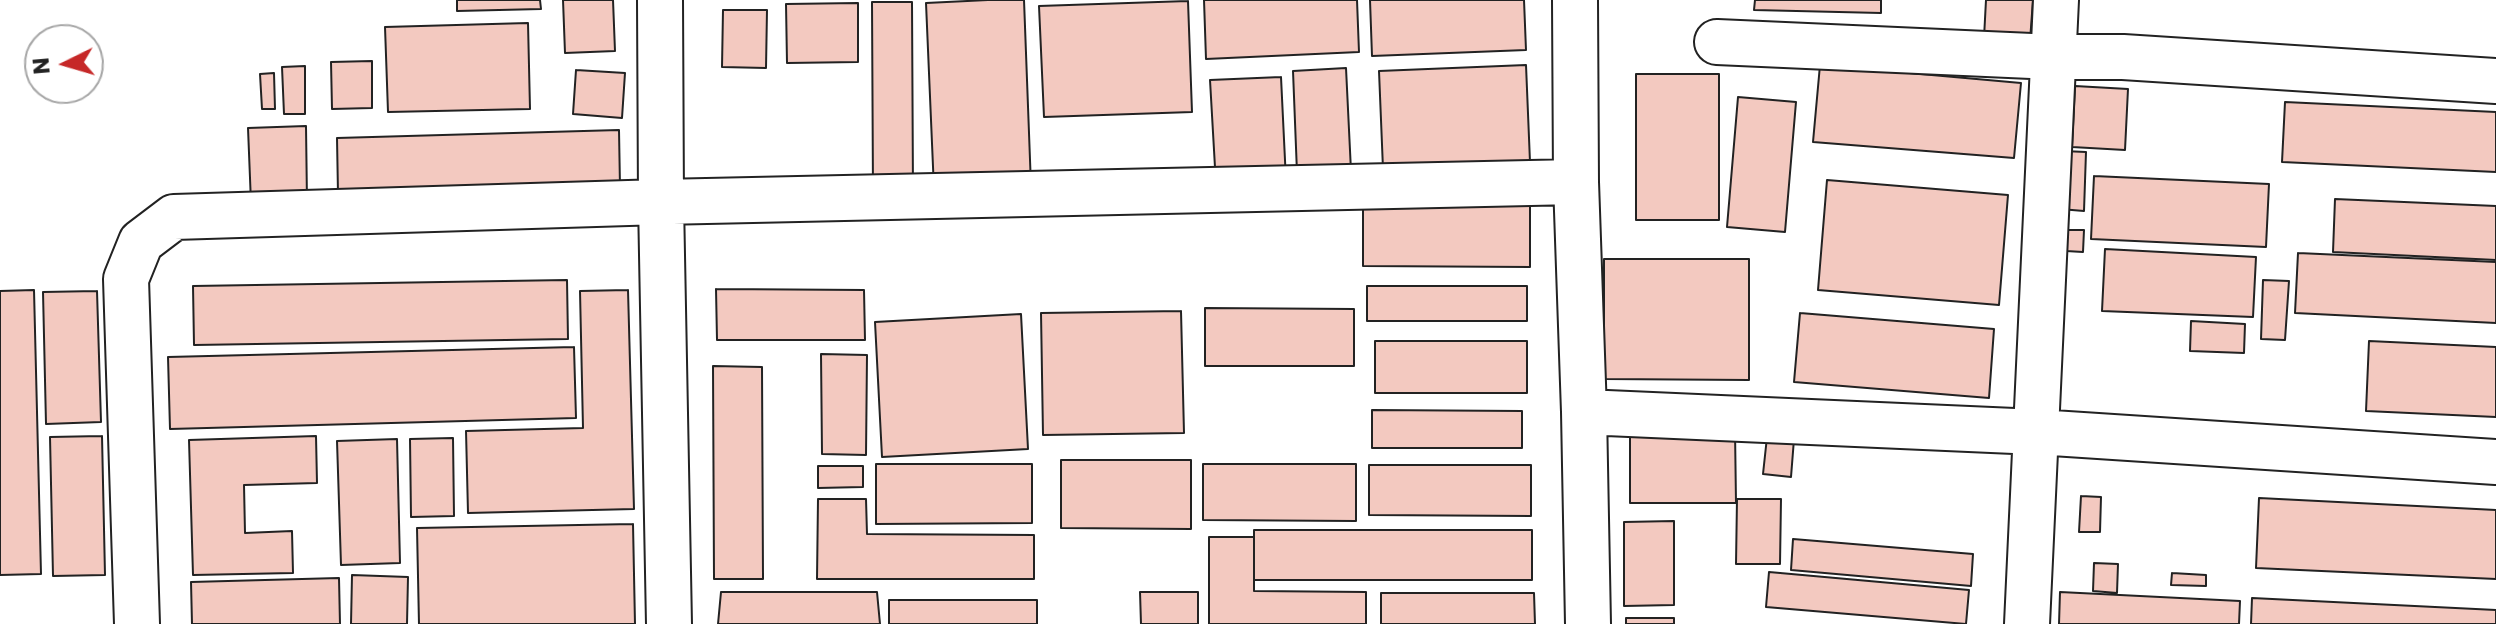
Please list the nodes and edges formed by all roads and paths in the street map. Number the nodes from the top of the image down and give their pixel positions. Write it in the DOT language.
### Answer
graph roads {
  1 [pos="660,0"];
  2 [pos="1575,0"];
  3 [pos="2056,0"];
  4 [pos="1717,42"];
  5 [pos="2054,57"];
  6 [pos="2496,81"];
  7 [pos="1576,182"];
  8 [pos="661,202"];
  9 [pos="1584,412"];
  10 [pos="2037,432"];
  11 [pos="2496,462"];
  12 [pos="137,624"];
  13 [pos="669,624"];
  14 [pos="1588,624"];
  15 [pos="2027,624"];
  1 -- 8 [label="street"];
  2 -- 7 [label="street"];
  3 -- 5 [label="street"];
  4 -- 5 [label="street"];
  5 -- 6 [label="street"];
  5 -- 10 [label="street"];
  7 -- 8 [label="street"];
  7 -- 9 [label="street"];
  8 -- 12 [label="street"];
  8 -- 13 [label="street"];
  9 -- 10 [label="street"];
  9 -- 14 [label="street"];
  10 -- 11 [label="street"];
  10 -- 15 [label="street"];
}
